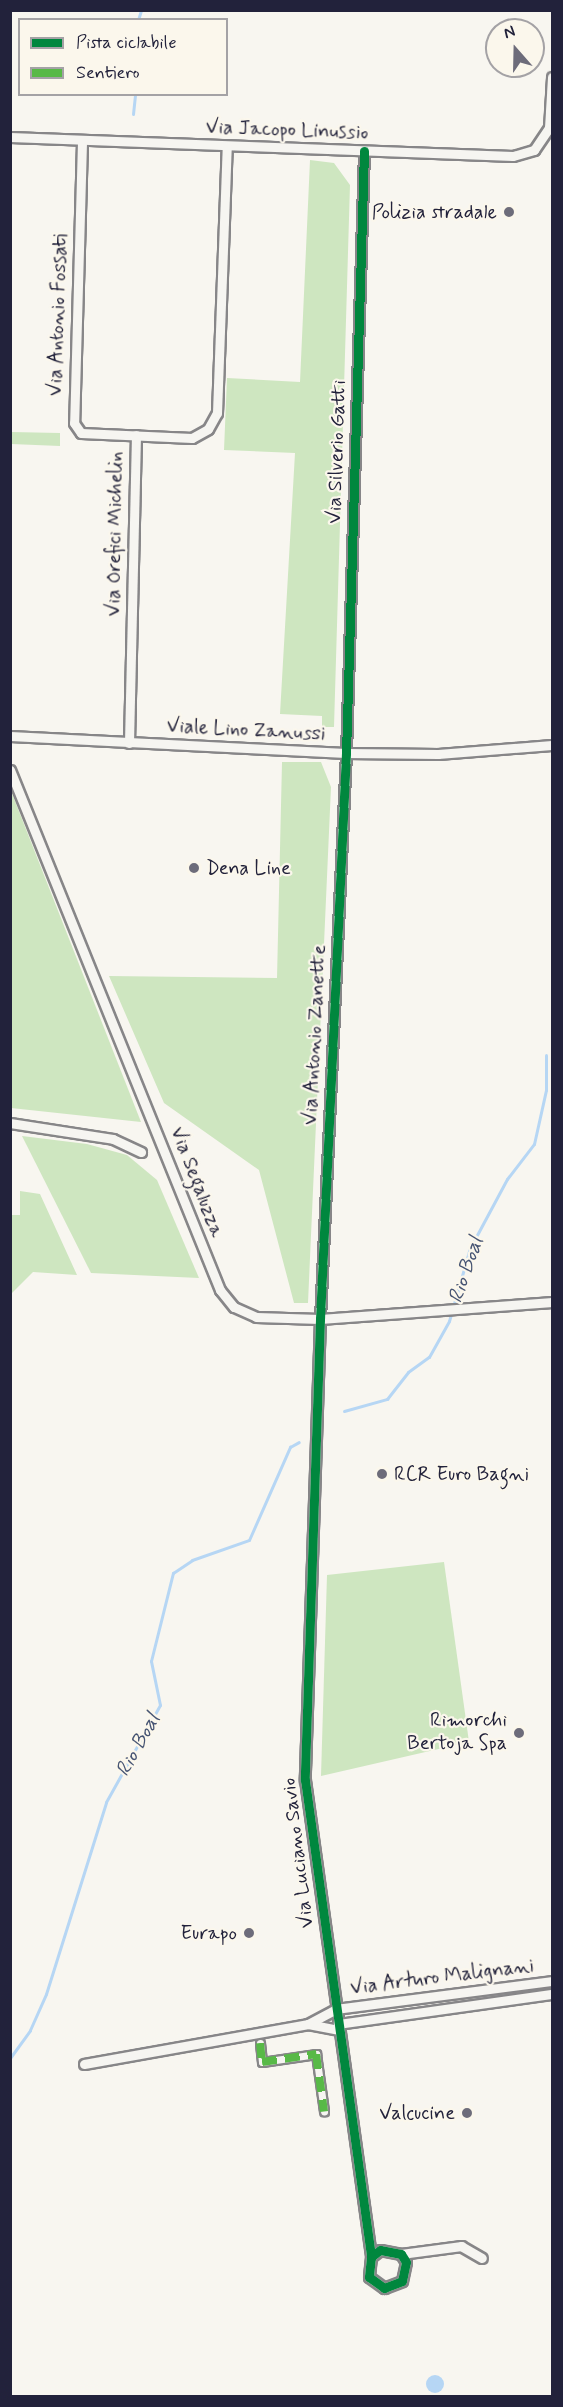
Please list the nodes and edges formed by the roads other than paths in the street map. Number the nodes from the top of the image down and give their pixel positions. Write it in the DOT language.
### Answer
graph roads {
  1 [pos="552,77"];
  2 [pos="551,128"];
  3 [pos="10,137"];
  4 [pos="82,141"];
  5 [pos="227,146"];
  6 [pos="364,151"];
  7 [pos="136,435"];
  8 [pos="10,736"];
  9 [pos="129,743"];
  10 [pos="552,745"];
  11 [pos="346,753"];
  12 [pos="10,770"];
  13 [pos="10,1123"];
  14 [pos="141,1152"];
  15 [pos="552,1302"];
  16 [pos="320,1319"];
  17 [pos="552,1981"];
  18 [pos="552,1994"];
  19 [pos="336,2009"];
  20 [pos="308,2024"];
  21 [pos="339,2027"];
  22 [pos="260,2043"];
  23 [pos="84,2064"];
  24 [pos="324,2112"];
  25 [pos="368,2236"];
  26 [pos="380,2250"];
  27 [pos="401,2254"];
  28 [pos="371,2257"];
  29 [pos="482,2258"];
  1 -- 2 [label="street"];
  2 -- 6 [label="street, Via Jacopo Linussio"];
  3 -- 4 [label="street, Via Jacopo Linussio"];
  4 -- 5 [label="street, Via Jacopo Linussio"];
  4 -- 7 [label="street, Via Antonio Fossati"];
  5 -- 6 [label="street, Via Jacopo Linussio"];
  5 -- 7 [label="street, Via Orefici Michelin"];
  6 -- 11 [label="street, Via Silverio Gatti"];
  7 -- 9 [label="street, Via Orefici Michelin"];
  8 -- 9 [label="street, Viale Lino Zanussi"];
  9 -- 11 [label="street, Viale Lino Zanussi"];
  10 -- 11 [label="street, Viale Lino Zanussi"];
  11 -- 16 [label="street, Via Antonio Zanette"];
  12 -- 16 [label="street, Via Segaluzza"];
  13 -- 14 [label="street"];
  15 -- 16 [label="street, Via Segaluzza"];
  16 -- 19 [label="street, Via Luciano Savio"];
  17 -- 19 [label="street, Via Arturo Malignani"];
  18 -- 21 [label="street, Via Arturo Malignani"];
  19 -- 20 [label="street"];
  19 -- 21 [label="street, Via Luciano Savio"];
  20 -- 21 [label="street"];
  20 -- 23 [label="street"];
  21 -- 25 [label="street, Via Luciano Savio"];
  22 -- 24 [label="street"];
  25 -- 26 [label="street"];
  25 -- 28 [label="street, Via Luciano Savio"];
  26 -- 27 [label="street"];
  26 -- 28 [label="street"];
  27 -- 28 [label="street, Via Luciano Savio"];
  27 -- 29 [label="street"];
}
